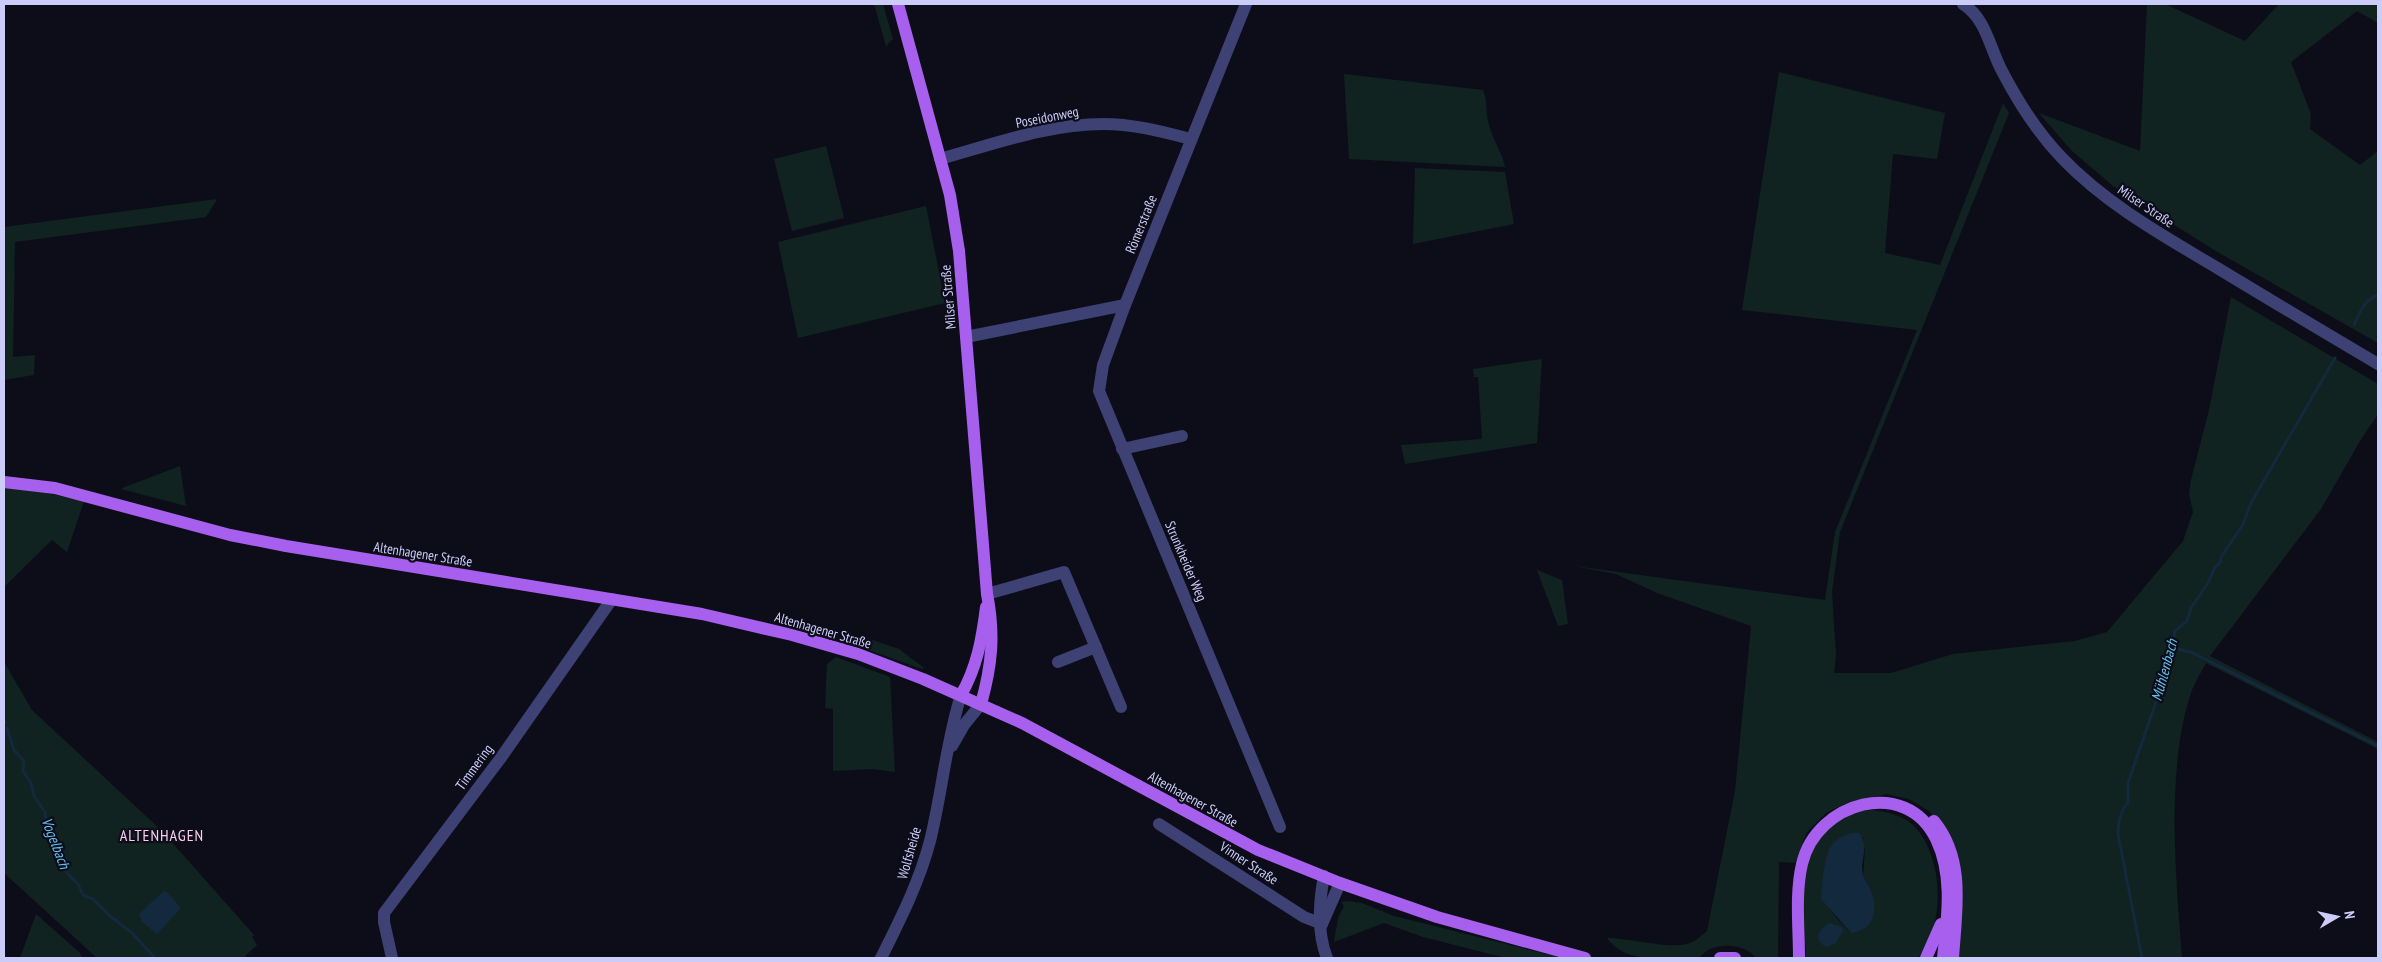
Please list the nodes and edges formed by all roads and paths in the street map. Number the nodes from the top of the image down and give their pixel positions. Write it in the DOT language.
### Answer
graph roads {
  1 [pos="898,4"];
  2 [pos="1246,4"];
  3 [pos="1963,4"];
  4 [pos="1191,139"];
  5 [pos="940,159"];
  6 [pos="1125,305"];
  7 [pos="966,337"];
  8 [pos="2378,364"];
  9 [pos="1182,436"];
  10 [pos="1122,448"];
  11 [pos="4,482"];
  12 [pos="987,594"];
  13 [pos="612,600"];
  14 [pos="1096,647"];
  15 [pos="1058,662"];
  16 [pos="961,695"];
  17 [pos="981,704"];
  18 [pos="1122,707"];
  19 [pos="949,750"];
  20 [pos="1892,795"];
  21 [pos="1160,824"];
  22 [pos="1280,827"];
  23 [pos="1324,876"];
  24 [pos="1340,883"];
  25 [pos="1947,892"];
  26 [pos="1322,924"];
  27 [pos="1799,953"];
  28 [pos="392,958"];
  29 [pos="881,958"];
  30 [pos="1327,958"];
  31 [pos="1585,958"];
  32 [pos="1720,958"];
  33 [pos="1735,958"];
  34 [pos="1926,958"];
  35 [pos="1943,958"];
  36 [pos="1953,958"];
  1 -- 5 [label="main road, Milser Straße"];
  2 -- 4 [label="street, Römerstraße"];
  3 -- 8 [label="street, Milser Straße"];
  4 -- 5 [label="street, Poseidonweg"];
  4 -- 6 [label="street, Römerstraße"];
  5 -- 7 [label="main road, Milser Straße"];
  6 -- 7 [label="street"];
  6 -- 10 [label="street, Strunkheider Weg"];
  7 -- 12 [label="main road, Milser Straße"];
  9 -- 10 [label="street"];
  10 -- 22 [label="street, Strunkheider Weg"];
  11 -- 13 [label="main road, Altenhagener Straße"];
  12 -- 14 [label="street"];
  12 -- 16 [label="main road, Milser Straße"];
  12 -- 17 [label="main road, Milser Straße"];
  13 -- 16 [label="main road, Altenhagener Straße"];
  13 -- 28 [label="street, Timmering"];
  14 -- 15 [label="street"];
  14 -- 18 [label="street"];
  16 -- 17 [label="main road, Altenhagener Straße"];
  16 -- 19 [label="street, Wolfsheide"];
  17 -- 19 [label="street, Wolfsheide"];
  17 -- 23 [label="main road, Altenhagener Straße"];
  19 -- 29 [label="street, Wolfsheide"];
  20 -- 36 [label="main road"];
  21 -- 26 [label="street, Vinner Straße"];
  23 -- 24 [label="main road, Altenhagener Straße"];
  23 -- 26 [label="street"];
  24 -- 26 [label="street"];
  24 -- 31 [label="main road, Altenhagener Straße"];
  25 -- 27 [label="main road"];
  25 -- 34 [label="main road"];
  25 -- 35 [label="main road"];
  26 -- 30 [label="street"];
  32 -- 33 [label="main road"];
}
